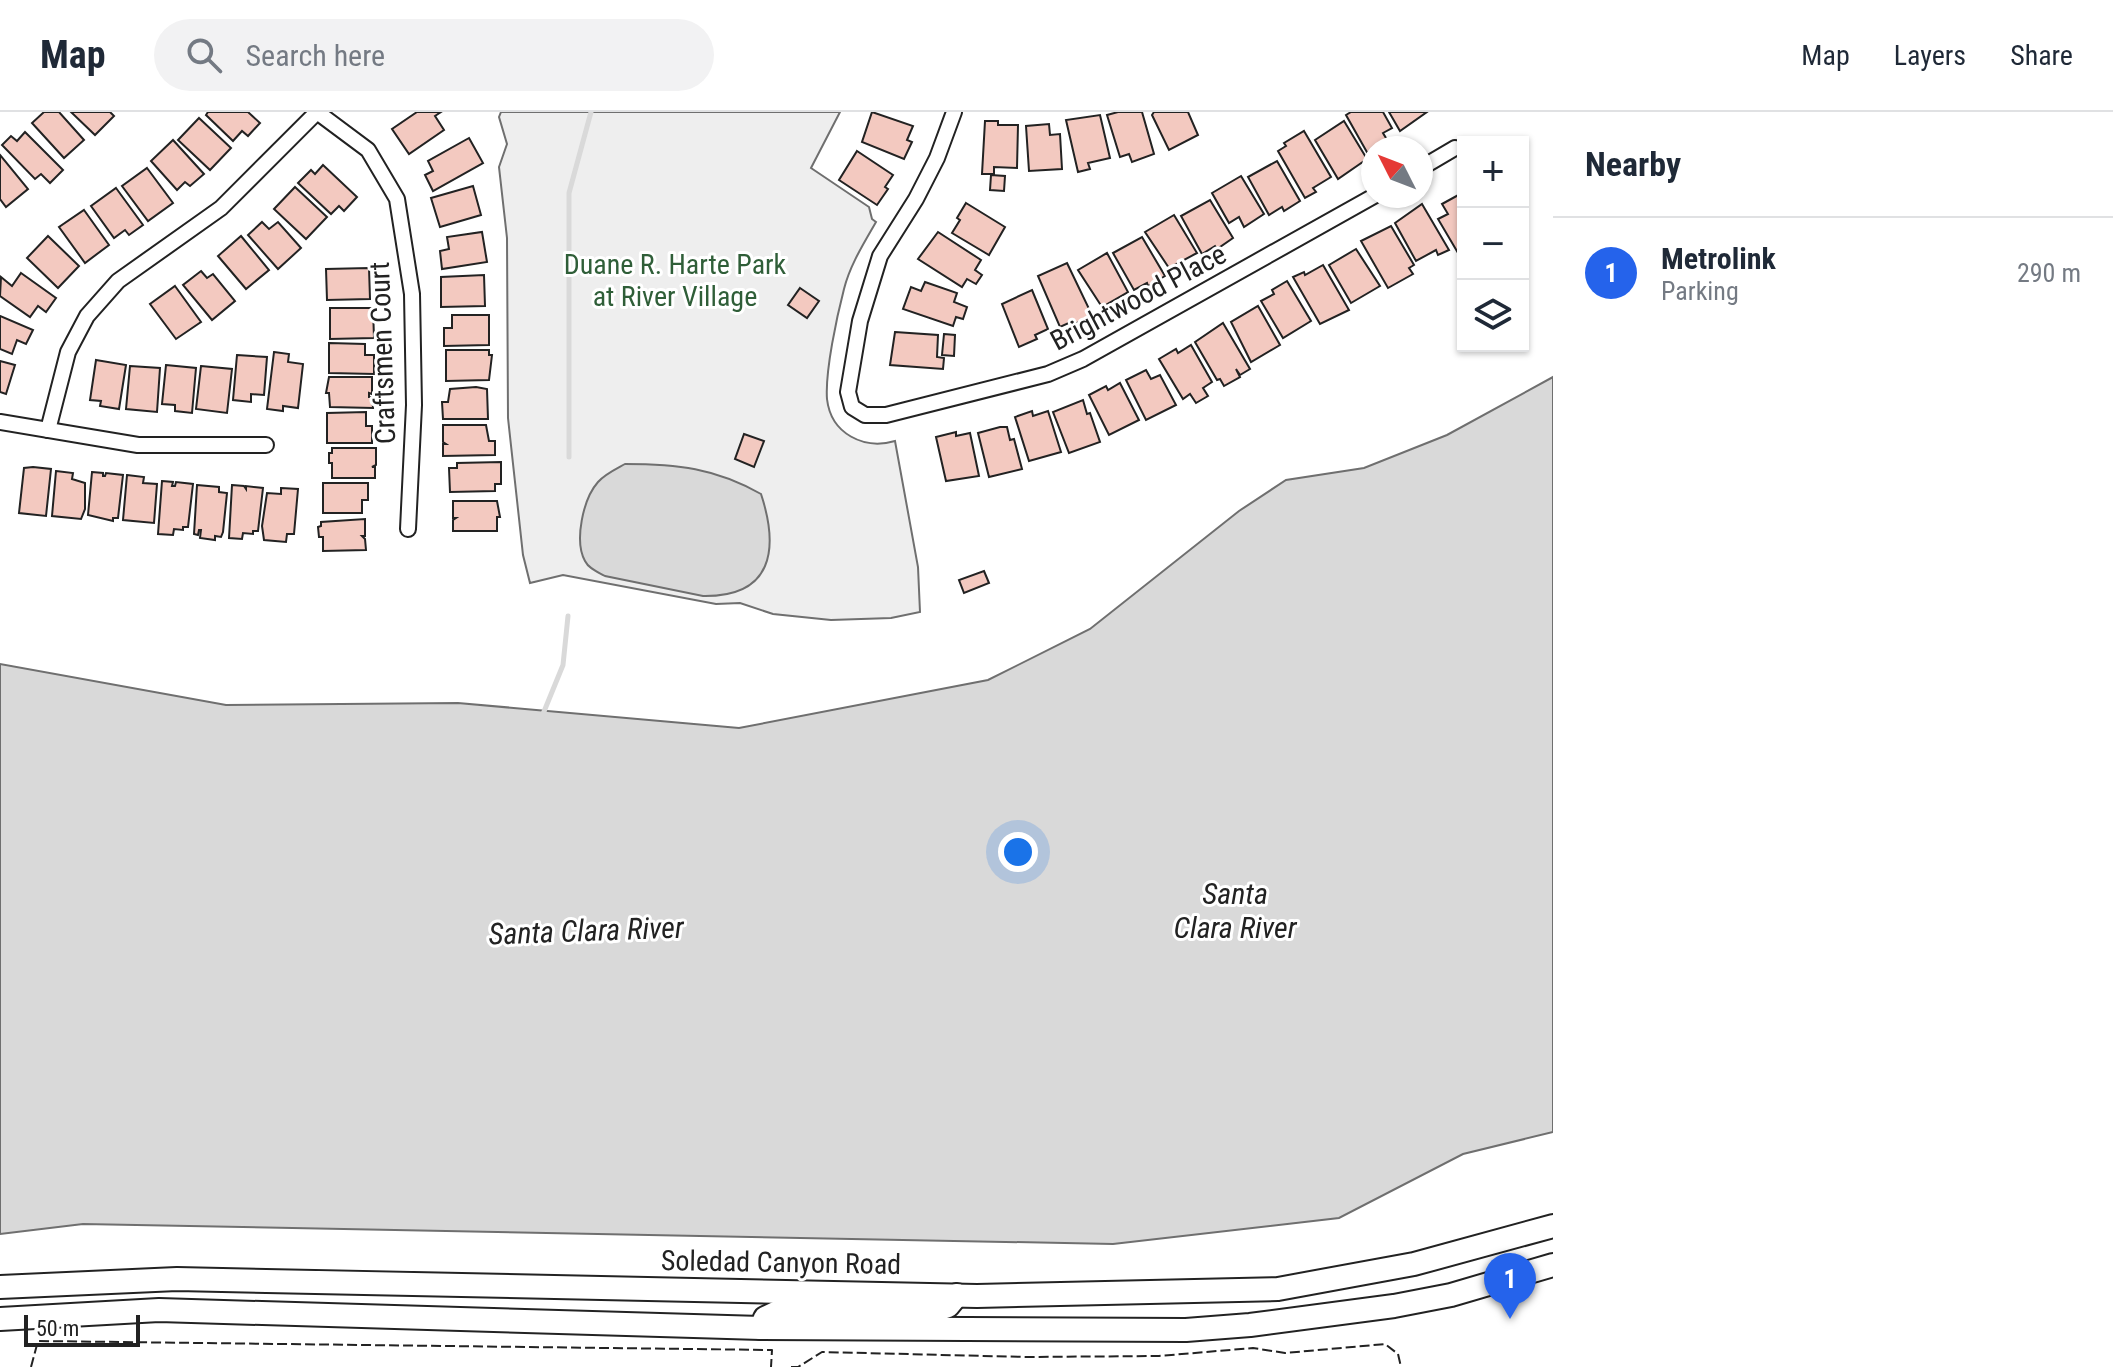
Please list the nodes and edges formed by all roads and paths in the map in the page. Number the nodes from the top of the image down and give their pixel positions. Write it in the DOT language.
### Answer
graph roads {
  1 [pos="317,112"];
  2 [pos="954,112"];
  3 [pos="1455,148"];
  4 [pos="1433,161"];
  5 [pos="1361,203"];
  6 [pos="0,422"];
  7 [pos="48,430"];
  8 [pos="266,445"];
  9 [pos="408,529"];
  10 [pos="1553,1226"];
  11 [pos="1553,1265"];
  12 [pos="6,1287"];
  13 [pos="957,1295"];
  14 [pos="5,1319"];
  15 [pos="761,1328"];
  1 -- 7 [label="street"];
  1 -- 9 [label="street, Craftsmen Court"];
  2 -- 5 [label="street, Brightwood Place"];
  3 -- 4 [label="street"];
  6 -- 7 [label="street"];
  7 -- 8 [label="street"];
  10 -- 13 [label="main road, Soledad Canyon Road"];
  11 -- 15 [label="main road"];
  12 -- 13 [label="main road, Soledad Canyon Road"];
  12 -- 14 [label="main road"];
  13 -- 15 [label="main road"];
  14 -- 15 [label="main road"];
}
